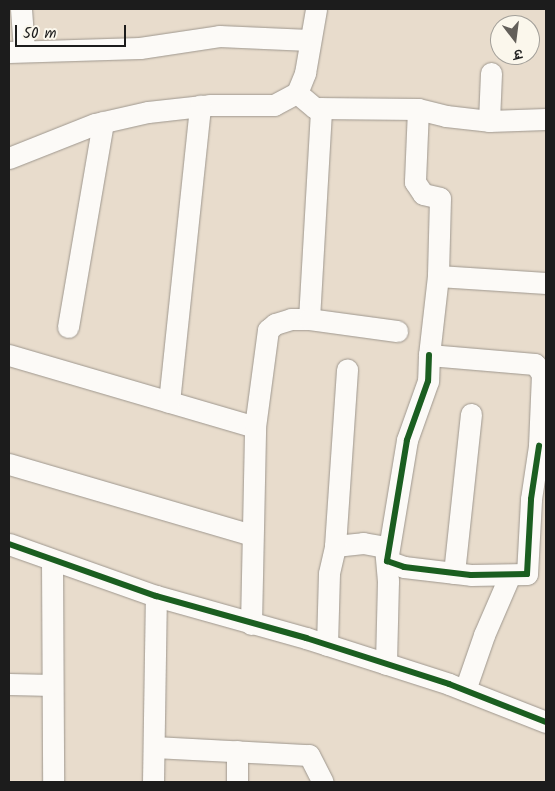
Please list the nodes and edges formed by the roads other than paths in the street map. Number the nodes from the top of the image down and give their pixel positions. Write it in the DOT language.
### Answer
graph roads {
  1 [pos="21,9"];
  2 [pos="316,9"];
  3 [pos="309,40"];
  4 [pos="16,51"];
  5 [pos="492,72"];
  6 [pos="297,93"];
  7 [pos="200,106"];
  8 [pos="321,108"];
  9 [pos="418,109"];
  10 [pos="546,119"];
  11 [pos="489,121"];
  12 [pos="102,122"];
  13 [pos="9,158"];
  14 [pos="438,276"];
  15 [pos="546,283"];
  16 [pos="309,319"];
  17 [pos="68,327"];
  18 [pos="397,332"];
  19 [pos="9,354"];
  20 [pos="429,354"];
  21 [pos="346,369"];
  22 [pos="169,402"];
  23 [pos="471,414"];
  24 [pos="255,427"];
  25 [pos="543,446"];
  26 [pos="9,464"];
  27 [pos="252,535"];
  28 [pos="9,544"];
  29 [pos="335,546"];
  30 [pos="52,560"];
  31 [pos="387,561"];
  32 [pos="454,573"];
  33 [pos="510,575"];
  34 [pos="156,596"];
  35 [pos="251,624"];
  36 [pos="327,645"];
  37 [pos="386,664"];
  38 [pos="9,684"];
  39 [pos="52,685"];
  40 [pos="465,690"];
  41 [pos="546,722"];
  42 [pos="154,747"];
  43 [pos="237,751"];
  44 [pos="53,782"];
  45 [pos="153,782"];
  46 [pos="237,782"];
  47 [pos="323,782"];
  1 -- 4 [label="street"];
  2 -- 3 [label="street"];
  3 -- 4 [label="street"];
  3 -- 6 [label="street"];
  5 -- 11 [label="street"];
  6 -- 7 [label="street"];
  6 -- 8 [label="street"];
  7 -- 12 [label="street"];
  7 -- 22 [label="street"];
  8 -- 9 [label="street"];
  8 -- 16 [label="street"];
  9 -- 11 [label="street"];
  9 -- 14 [label="street"];
  10 -- 11 [label="street"];
  12 -- 13 [label="street"];
  12 -- 17 [label="street"];
  14 -- 15 [label="street"];
  14 -- 20 [label="street"];
  16 -- 18 [label="street"];
  16 -- 24 [label="street"];
  19 -- 22 [label="street"];
  20 -- 25 [label="street"];
  20 -- 31 [label="street"];
  21 -- 29 [label="street"];
  22 -- 24 [label="street"];
  23 -- 32 [label="street"];
  24 -- 27 [label="street"];
  25 -- 33 [label="street"];
  26 -- 27 [label="street"];
  27 -- 35 [label="street"];
  28 -- 30 [label="street"];
  29 -- 31 [label="street"];
  29 -- 36 [label="street"];
  30 -- 34 [label="street"];
  30 -- 39 [label="street"];
  31 -- 32 [label="street"];
  31 -- 37 [label="street"];
  32 -- 33 [label="street"];
  33 -- 40 [label="street"];
  34 -- 35 [label="street"];
  34 -- 42 [label="street"];
  35 -- 36 [label="street"];
  36 -- 37 [label="street"];
  37 -- 40 [label="street"];
  38 -- 39 [label="street"];
  39 -- 44 [label="street"];
  40 -- 41 [label="street"];
  42 -- 43 [label="street"];
  42 -- 45 [label="street"];
  43 -- 46 [label="street"];
  43 -- 47 [label="street"];
}
